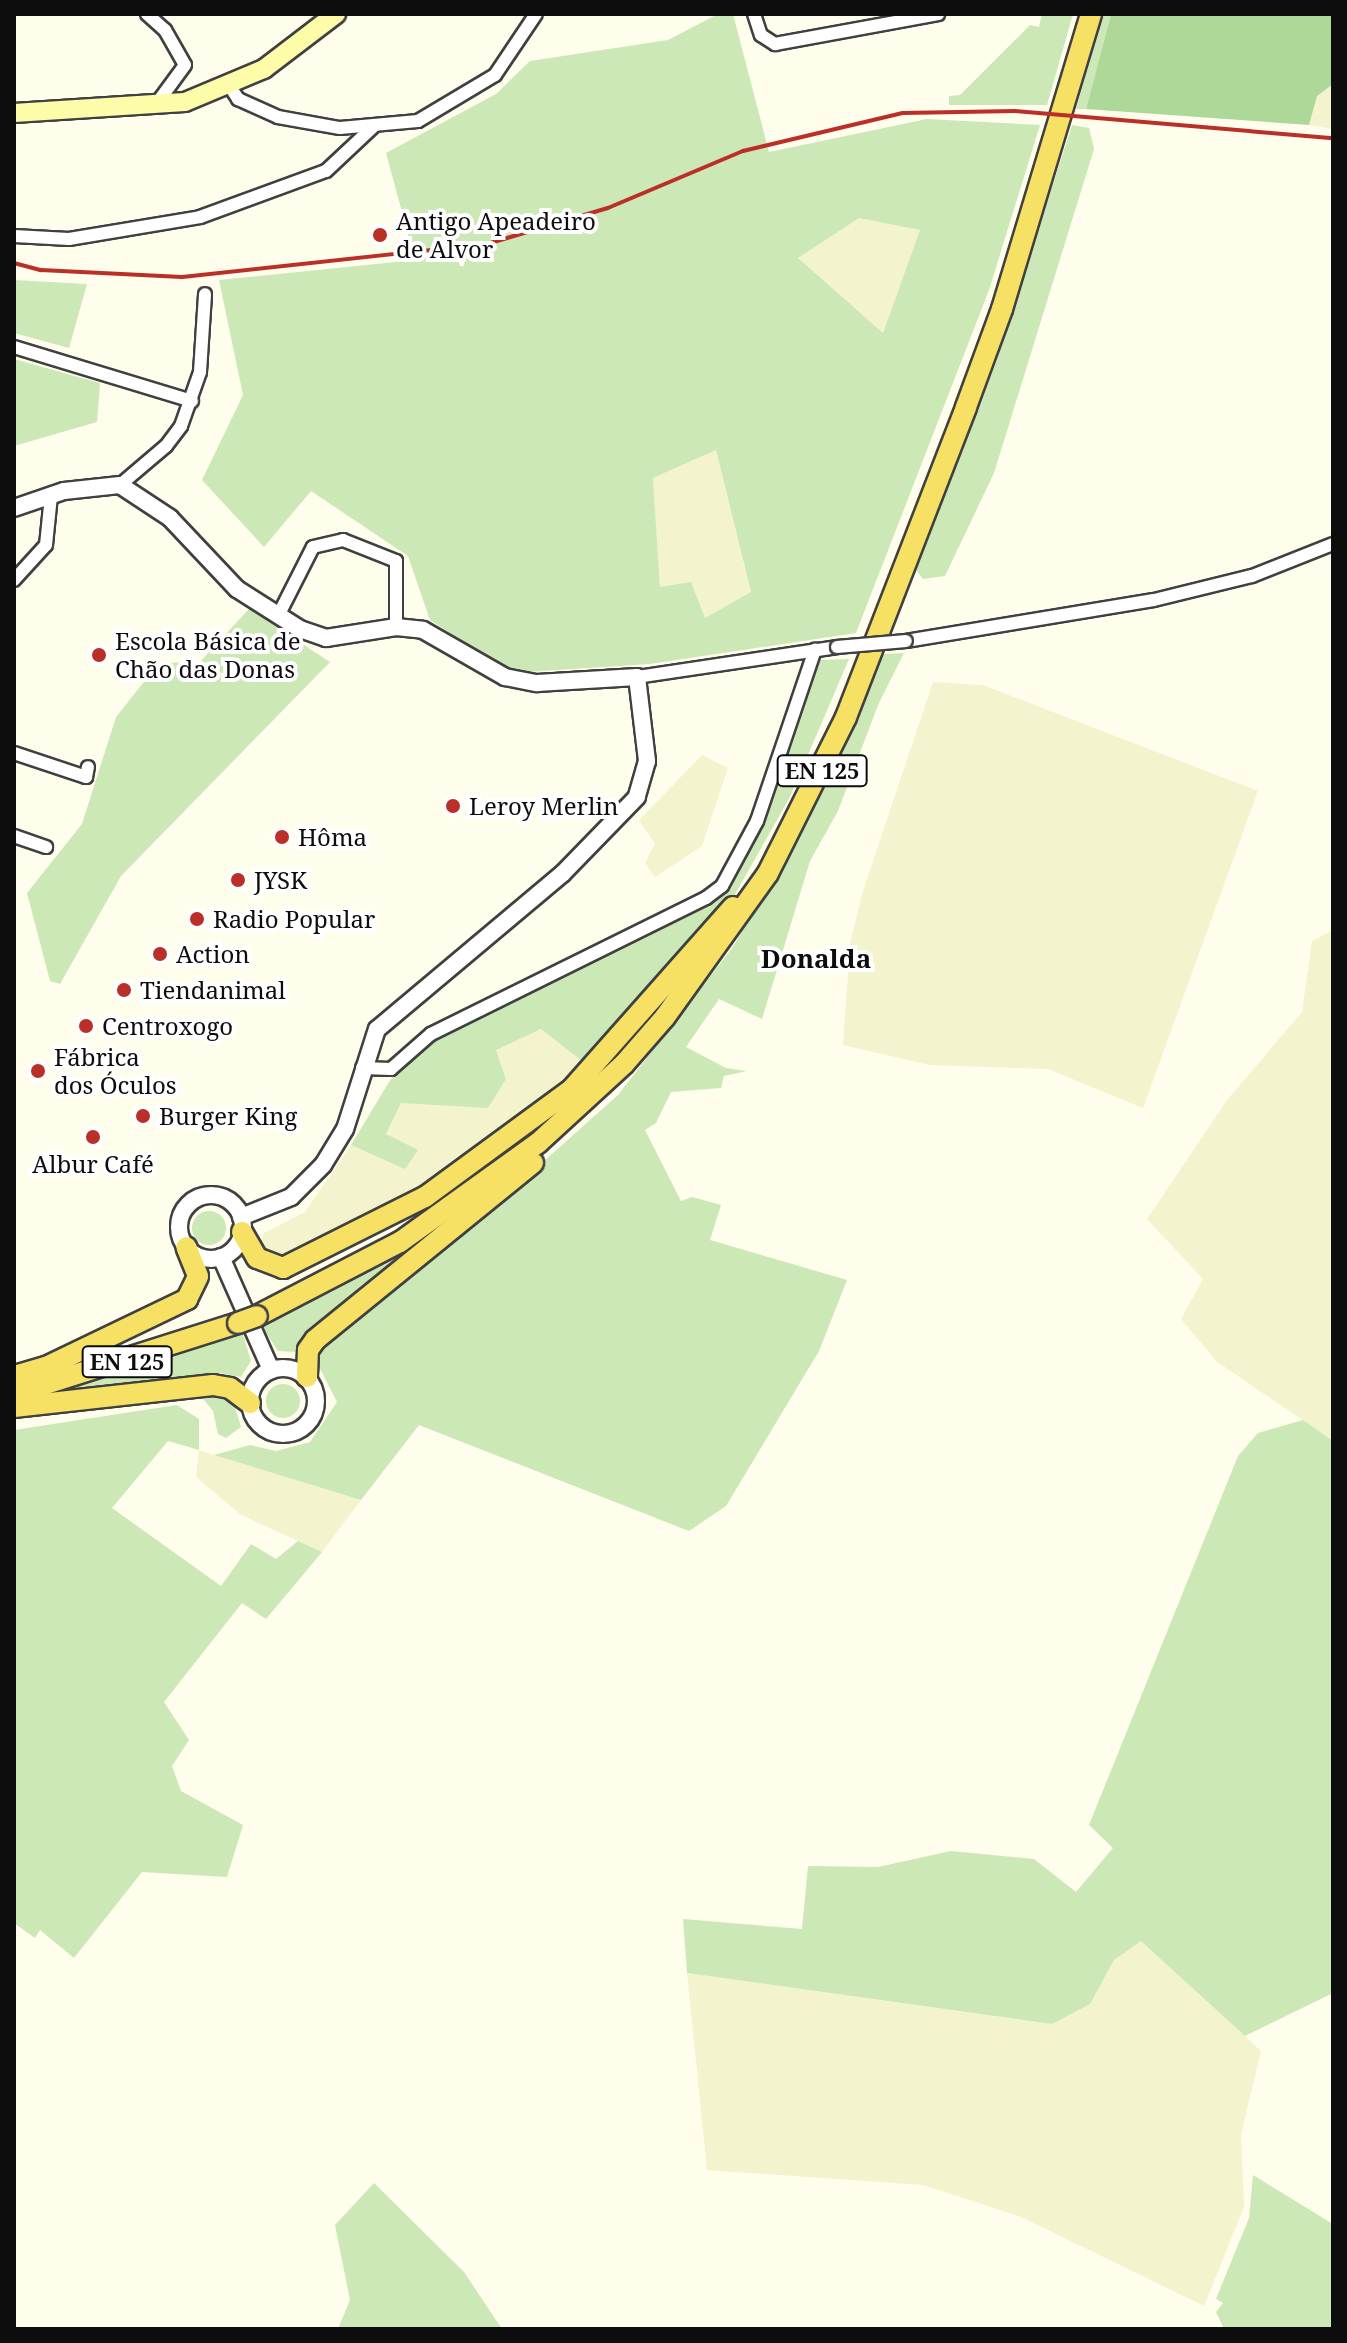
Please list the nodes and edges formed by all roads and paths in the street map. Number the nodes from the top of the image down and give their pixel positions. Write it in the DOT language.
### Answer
graph roads {
  1 [pos="147,14"];
  2 [pos="336,14"];
  3 [pos="536,14"];
  4 [pos="754,14"];
  5 [pos="938,14"];
  6 [pos="1081,14"];
  7 [pos="1091,14"];
  8 [pos="229,85"];
  9 [pos="155,106"];
  10 [pos="14,113"];
  11 [pos="372,128"];
  12 [pos="14,236"];
  13 [pos="205,294"];
  14 [pos="14,347"];
  15 [pos="192,401"];
  16 [pos="120,485"];
  17 [pos="51,496"];
  18 [pos="14,508"];
  19 [pos="1333,544"];
  20 [pos="14,580"];
  21 [pos="278,616"];
  22 [pos="396,627"];
  23 [pos="815,650"];
  24 [pos="637,677"];
  25 [pos="14,753"];
  26 [pos="88,767"];
  27 [pos="14,836"];
  28 [pos="46,847"];
  29 [pos="768,873"];
  30 [pos="738,901"];
  31 [pos="362,1068"];
  32 [pos="242,1224"];
  33 [pos="186,1247"];
  34 [pos="221,1257"];
  35 [pos="246,1316"];
  36 [pos="271,1370"];
  37 [pos="14,1376"];
  38 [pos="307,1377"];
  39 [pos="14,1385"];
  40 [pos="14,1394"];
  41 [pos="250,1403"];
  42 [pos="14,1407"];
  1 -- 9 [label="street"];
  2 -- 8 [label="main road"];
  3 -- 11 [label="street"];
  4 -- 5 [label="street"];
  6 -- 30 [label="main road, EN 125"];
  7 -- 29 [label="main road, EN 125"];
  8 -- 9 [label="main road"];
  8 -- 11 [label="street"];
  9 -- 10 [label="main road"];
  11 -- 12 [label="street"];
  13 -- 15 [label="street"];
  14 -- 15 [label="street"];
  15 -- 16 [label="street"];
  16 -- 17 [label="street"];
  16 -- 21 [label="street"];
  17 -- 18 [label="street"];
  17 -- 20 [label="street"];
  19 -- 23 [label="street, bridge"];
  21 -- 22 [label="street"];
  21 -- 22 [label="street"];
  22 -- 24 [label="street"];
  23 -- 24 [label="street"];
  23 -- 31 [label="street"];
  24 -- 31 [label="street"];
  25 -- 26 [label="street"];
  27 -- 28 [label="street"];
  29 -- 35 [label="main road, EN 125"];
  29 -- 38 [label="main road"];
  30 -- 32 [label="main road"];
  30 -- 35 [label="main road, EN 125"];
  31 -- 32 [label="street"];
  32 -- 33 [label="street"];
  32 -- 34 [label="street"];
  33 -- 34 [label="street"];
  33 -- 37 [label="main road"];
  34 -- 36 [label="street"];
  35 -- 39 [label="main road, EN 125"];
  35 -- 40 [label="main road, EN 125"];
  36 -- 38 [label="street"];
  36 -- 41 [label="street"];
  38 -- 41 [label="street"];
  41 -- 42 [label="main road"];
}
